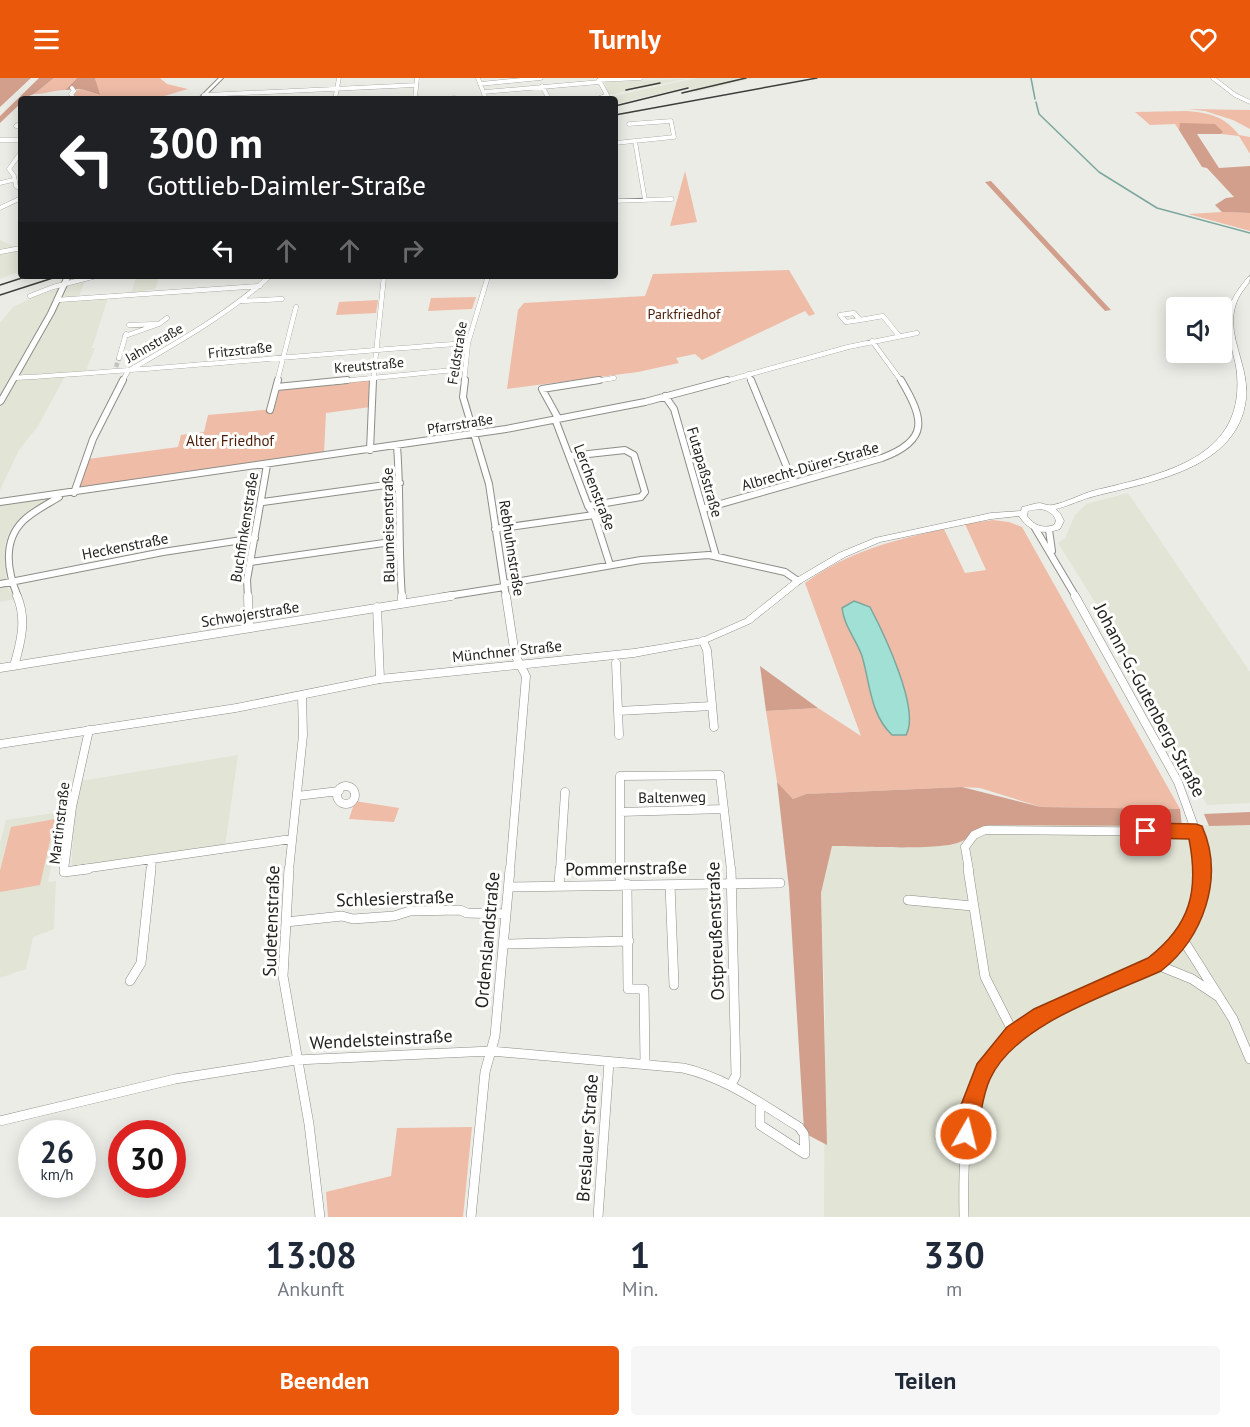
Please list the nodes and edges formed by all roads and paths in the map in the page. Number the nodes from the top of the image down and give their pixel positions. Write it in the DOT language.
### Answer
graph roads {
  1 [pos="221,78"];
  2 [pos="339,78"];
  3 [pos="417,78"];
  4 [pos="478,78"];
  5 [pos="539,78"];
  6 [pos="641,78"];
  7 [pos="1213,78"];
  8 [pos="599,80"];
  9 [pos="480,84"];
  10 [pos="416,85"];
  11 [pos="543,87"];
  12 [pos="72,88"];
  13 [pos="337,89"];
  14 [pos="484,92"];
  15 [pos="73,96"];
  16 [pos="203,96"];
  17 [pos="219,96"];
  18 [pos="336,96"];
  19 [pos="415,96"];
  20 [pos="485,96"];
  21 [pos="548,96"];
  22 [pos="604,96"];
  23 [pos="1250,102"];
  24 [pos="629,124"];
  25 [pos="0,140"];
  26 [pos="18,140"];
  27 [pos="635,141"];
  28 [pos="618,143"];
  29 [pos="18,156"];
  30 [pos="13,180"];
  31 [pos="0,183"];
  32 [pos="18,187"];
  33 [pos="18,199"];
  34 [pos="672,199"];
  35 [pos="645,200"];
  36 [pos="618,201"];
  37 [pos="0,208"];
  38 [pos="18,249"];
  39 [pos="0,252"];
  40 [pos="1250,278"];
  41 [pos="66,279"];
  42 [pos="84,279"];
  43 [pos="267,279"];
  44 [pos="384,279"];
  45 [pos="487,279"];
  46 [pos="64,284"];
  47 [pos="260,286"];
  48 [pos="30,296"];
  49 [pos="282,299"];
  50 [pos="57,300"];
  51 [pos="242,301"];
  52 [pos="296,307"];
  53 [pos="167,318"];
  54 [pos="860,320"];
  55 [pos="159,324"];
  56 [pos="917,333"];
  57 [pos="125,336"];
  58 [pos="899,336"];
  59 [pos="872,341"];
  60 [pos="468,343"];
  61 [pos="376,349"];
  62 [pos="284,357"];
  63 [pos="119,358"];
  64 [pos="464,369"];
  65 [pos="128,370"];
  66 [pos="748,374"];
  67 [pos="373,377"];
  68 [pos="14,378"];
  69 [pos="614,378"];
  70 [pos="277,387"];
  71 [pos="665,396"];
  72 [pos="0,403"];
  73 [pos="270,410"];
  74 [pos="557,419"];
  75 [pos="474,435"];
  76 [pos="398,446"];
  77 [pos="370,450"];
  78 [pos="570,456"];
  79 [pos="267,465"];
  80 [pos="794,482"];
  81 [pos="400,483"];
  82 [pos="74,493"];
  83 [pos="1102,493"];
  84 [pos="62,495"];
  85 [pos="0,502"];
  86 [pos="262,502"];
  87 [pos="588,506"];
  88 [pos="703,508"];
  89 [pos="1049,508"];
  90 [pos="1023,513"];
  91 [pos="594,515"];
  92 [pos="1058,515"];
  93 [pos="992,516"];
  94 [pos="1027,522"];
  95 [pos="1035,528"];
  96 [pos="495,529"];
  97 [pos="1049,530"];
  98 [pos="255,538"];
  99 [pos="398,541"];
  100 [pos="1052,553"];
  101 [pos="717,556"];
  102 [pos="251,562"];
  103 [pos="610,565"];
  104 [pos="798,581"];
  105 [pos="12,582"];
  106 [pos="0,584"];
  107 [pos="504,586"];
  108 [pos="402,603"];
  109 [pos="377,607"];
  110 [pos="249,628"];
  111 [pos="703,641"];
  112 [pos="616,663"];
  113 [pos="521,665"];
  114 [pos="14,666"];
  115 [pos="0,668"];
  116 [pos="380,679"];
  117 [pos="302,696"];
  118 [pos="712,706"];
  119 [pos="618,711"];
  120 [pos="714,727"];
  121 [pos="89,730"];
  122 [pos="620,735"];
  123 [pos="0,744"];
  124 [pos="339,791"];
  125 [pos="565,792"];
  126 [pos="297,796"];
  127 [pos="724,809"];
  128 [pos="620,812"];
  129 [pos="1196,832"];
  130 [pos="291,839"];
  131 [pos="152,861"];
  132 [pos="732,882"];
  133 [pos="780,883"];
  134 [pos="624,884"];
  135 [pos="670,885"];
  136 [pos="509,886"];
  137 [pos="559,886"];
  138 [pos="908,900"];
  139 [pos="972,906"];
  140 [pos="506,914"];
  141 [pos="286,922"];
  142 [pos="1182,938"];
  143 [pos="629,941"];
  144 [pos="504,944"];
  145 [pos="1155,964"];
  146 [pos="130,981"];
  147 [pos="674,985"];
  148 [pos="1221,999"];
  149 [pos="1014,1034"];
  150 [pos="491,1051"];
  151 [pos="1250,1059"];
  152 [pos="296,1060"];
  153 [pos="609,1062"];
  154 [pos="645,1064"];
  155 [pos="732,1085"];
  156 [pos="760,1103"];
  157 [pos="0,1121"];
  158 [pos="320,1217"];
  159 [pos="471,1217"];
  160 [pos="598,1217"];
  161 [pos="964,1217"];
  1 -- 16 [label="street"];
  2 -- 13 [label="street"];
  3 -- 10 [label="street"];
  4 -- 9 [label="street"];
  5 -- 9 [label="street"];
  5 -- 11 [label="street"];
  6 -- 8 [label="street"];
  7 -- 23 [label="street"];
  8 -- 11 [label="street"];
  8 -- 22 [label="street"];
  9 -- 14 [label="street"];
  10 -- 13 [label="street"];
  10 -- 19 [label="street"];
  11 -- 14 [label="street"];
  11 -- 21 [label="street"];
  12 -- 15 [label="street"];
  13 -- 17 [label="street"];
  13 -- 18 [label="street"];
  14 -- 20 [label="street"];
  24 -- 27 [label="street"];
  25 -- 26 [label="street"];
  27 -- 28 [label="street"];
  27 -- 35 [label="street"];
  29 -- 30 [label="street"];
  30 -- 31 [label="street"];
  30 -- 32 [label="street"];
  33 -- 37 [label="street"];
  34 -- 35 [label="street"];
  35 -- 36 [label="street"];
  38 -- 39 [label="street"];
  40 -- 83 [label="main road"];
  41 -- 46 [label="street"];
  42 -- 46 [label="street"];
  43 -- 47 [label="street, Jahnstraße"];
  44 -- 61 [label="street"];
  45 -- 60 [label="street, Feldstraße"];
  46 -- 48 [label="street"];
  46 -- 50 [label="street"];
  47 -- 50 [label="street"];
  47 -- 51 [label="street, Jahnstraße"];
  49 -- 51 [label="street"];
  50 -- 68 [label="street"];
  51 -- 65 [label="street, Jahnstraße"];
  52 -- 62 [label="street"];
  53 -- 55 [label="street"];
  54 -- 58 [label="street"];
  55 -- 57 [label="street"];
  55 -- 57 [label="street"];
  56 -- 58 [label="street, Pfarrstraße"];
  57 -- 63 [label="street"];
  58 -- 59 [label="street, Pfarrstraße"];
  59 -- 66 [label="street, Pfarrstraße"];
  59 -- 80 [label="street, Albrecht-Dürer-Straße"];
  60 -- 61 [label="street, Fritzstraße"];
  60 -- 64 [label="street, Feldstraße"];
  61 -- 62 [label="street, Fritzstraße"];
  61 -- 67 [label="street"];
  62 -- 65 [label="street, Fritzstraße"];
  62 -- 70 [label="street"];
  64 -- 67 [label="street, Kreutstraße"];
  64 -- 75 [label="street, Feldstraße"];
  65 -- 68 [label="street, Fritzstraße"];
  65 -- 82 [label="street, Jahnstraße"];
  66 -- 71 [label="street, Pfarrstraße"];
  66 -- 80 [label="street"];
  67 -- 70 [label="street, Kreutstraße"];
  67 -- 77 [label="street"];
  68 -- 72 [label="street"];
  69 -- 74 [label="street, Lerchenstraße"];
  70 -- 73 [label="street"];
  71 -- 74 [label="street, Pfarrstraße"];
  71 -- 88 [label="street, Futapaßstraße"];
  74 -- 75 [label="street, Pfarrstraße"];
  74 -- 78 [label="street, Lerchenstraße"];
  75 -- 76 [label="street, Pfarrstraße"];
  75 -- 96 [label="street, Rebhuhnstraße"];
  76 -- 77 [label="street, Pfarrstraße"];
  76 -- 81 [label="street, Blaumeisenstraße"];
  77 -- 79 [label="street, Pfarrstraße"];
  78 -- 87 [label="street, Lerchenstraße"];
  78 -- 87 [label="street"];
  79 -- 82 [label="street, Pfarrstraße"];
  79 -- 86 [label="street, Buchfinkenstraße"];
  80 -- 88 [label="street, Albrecht-Dürer-Straße"];
  81 -- 86 [label="street"];
  81 -- 99 [label="street, Blaumeisenstraße"];
  82 -- 84 [label="street, Pfarrstraße"];
  83 -- 89 [label="main road"];
  83 -- 92 [label="main road"];
  84 -- 85 [label="street, Pfarrstraße"];
  84 -- 105 [label="street"];
  86 -- 98 [label="street, Buchfinkenstraße"];
  87 -- 91 [label="street, Lerchenstraße"];
  88 -- 101 [label="street, Futapaßstraße"];
  89 -- 90 [label="main road"];
  89 -- 92 [label="main road"];
  90 -- 93 [label="main road, Münchner Straße"];
  90 -- 94 [label="main road"];
  91 -- 96 [label="street"];
  91 -- 103 [label="street, Lerchenstraße"];
  92 -- 97 [label="main road"];
  93 -- 94 [label="main road, Münchner Straße"];
  93 -- 104 [label="main road, Münchner Straße"];
  94 -- 95 [label="main road"];
  95 -- 97 [label="main road"];
  95 -- 100 [label="street, Johann-G.-Gutenberg-Straße"];
  96 -- 107 [label="street, Rebhuhnstraße"];
  97 -- 100 [label="street, Johann-G.-Gutenberg-Straße"];
  98 -- 102 [label="street, Buchfinkenstraße"];
  98 -- 105 [label="street, Heckenstraße"];
  99 -- 102 [label="street"];
  99 -- 108 [label="street, Blaumeisenstraße"];
  100 -- 129 [label="street, Johann-G.-Gutenberg-Straße"];
  101 -- 103 [label="street, Schwojerstraße"];
  101 -- 104 [label="street, Schwojerstraße"];
  102 -- 110 [label="street, Buchfinkenstraße"];
  103 -- 107 [label="street, Schwojerstraße"];
  104 -- 111 [label="main road, Münchner Straße"];
  105 -- 106 [label="street, Heckenstraße"];
  105 -- 114 [label="street"];
  107 -- 108 [label="street, Schwojerstraße"];
  107 -- 113 [label="street, Rebhuhnstraße"];
  108 -- 109 [label="street, Schwojerstraße"];
  109 -- 110 [label="street, Schwojerstraße"];
  109 -- 116 [label="street"];
  110 -- 114 [label="street, Schwojerstraße"];
  111 -- 113 [label="main road, Münchner Straße"];
  111 -- 118 [label="street"];
  112 -- 119 [label="street"];
  113 -- 116 [label="main road, Münchner Straße"];
  113 -- 136 [label="street, Ordenslandstraße"];
  114 -- 115 [label="street, Schwojerstraße"];
  116 -- 117 [label="main road, Münchner Straße"];
  117 -- 121 [label="main road, Münchner Straße"];
  117 -- 126 [label="street, Sudetenstraße"];
  118 -- 119 [label="street"];
  118 -- 120 [label="street"];
  119 -- 122 [label="street"];
  121 -- 123 [label="main road, Münchner Straße"];
  121 -- 131 [label="street, Martinstraße"];
  124 -- 126 [label="street"];
  125 -- 137 [label="street"];
  126 -- 130 [label="street, Sudetenstraße"];
  127 -- 128 [label="street, Baltenweg"];
  127 -- 128 [label="street, Ostpreußenstraße"];
  127 -- 132 [label="street, Ostpreußenstraße"];
  128 -- 134 [label="street"];
  129 -- 139 [label="street"];
  129 -- 142 [label="street, Johann-G.-Gutenberg-Straße"];
  130 -- 131 [label="street, Martinstraße"];
  130 -- 141 [label="street, Sudetenstraße"];
  131 -- 146 [label="street"];
  132 -- 133 [label="street, Pommernstraße"];
  132 -- 135 [label="street, Pommernstraße"];
  132 -- 155 [label="street, Ostpreußenstraße"];
  134 -- 135 [label="street, Pommernstraße"];
  134 -- 137 [label="street, Pommernstraße"];
  134 -- 143 [label="street"];
  135 -- 147 [label="street"];
  136 -- 137 [label="street, Pommernstraße"];
  136 -- 140 [label="street, Ordenslandstraße"];
  138 -- 139 [label="street"];
  139 -- 149 [label="street"];
  140 -- 141 [label="street, Schlesierstraße"];
  140 -- 144 [label="street, Ordenslandstraße"];
  141 -- 152 [label="street, Sudetenstraße"];
  142 -- 145 [label="street, Johann-G.-Gutenberg-Straße"];
  142 -- 148 [label="street"];
  143 -- 144 [label="street"];
  143 -- 154 [label="street"];
  144 -- 150 [label="street, Ordenslandstraße"];
  145 -- 148 [label="street"];
  145 -- 149 [label="street, Johann-G.-Gutenberg-Straße"];
  148 -- 151 [label="street"];
  149 -- 161 [label="street, Johann-G.-Gutenberg-Straße"];
  150 -- 152 [label="street, Wendelsteinstraße"];
  150 -- 153 [label="street, Wendelsteinstraße"];
  150 -- 159 [label="street, Ordenslandstraße"];
  152 -- 157 [label="street, Wendelsteinstraße"];
  152 -- 158 [label="street, Sudetenstraße"];
  153 -- 154 [label="street, Wendelsteinstraße"];
  153 -- 160 [label="street, Breslauer Straße"];
  154 -- 155 [label="street, Wendelsteinstraße"];
  155 -- 156 [label="street, Wendelsteinstraße"];
  156 -- 156 [label="street, Wendelsteinstraße"];
}
